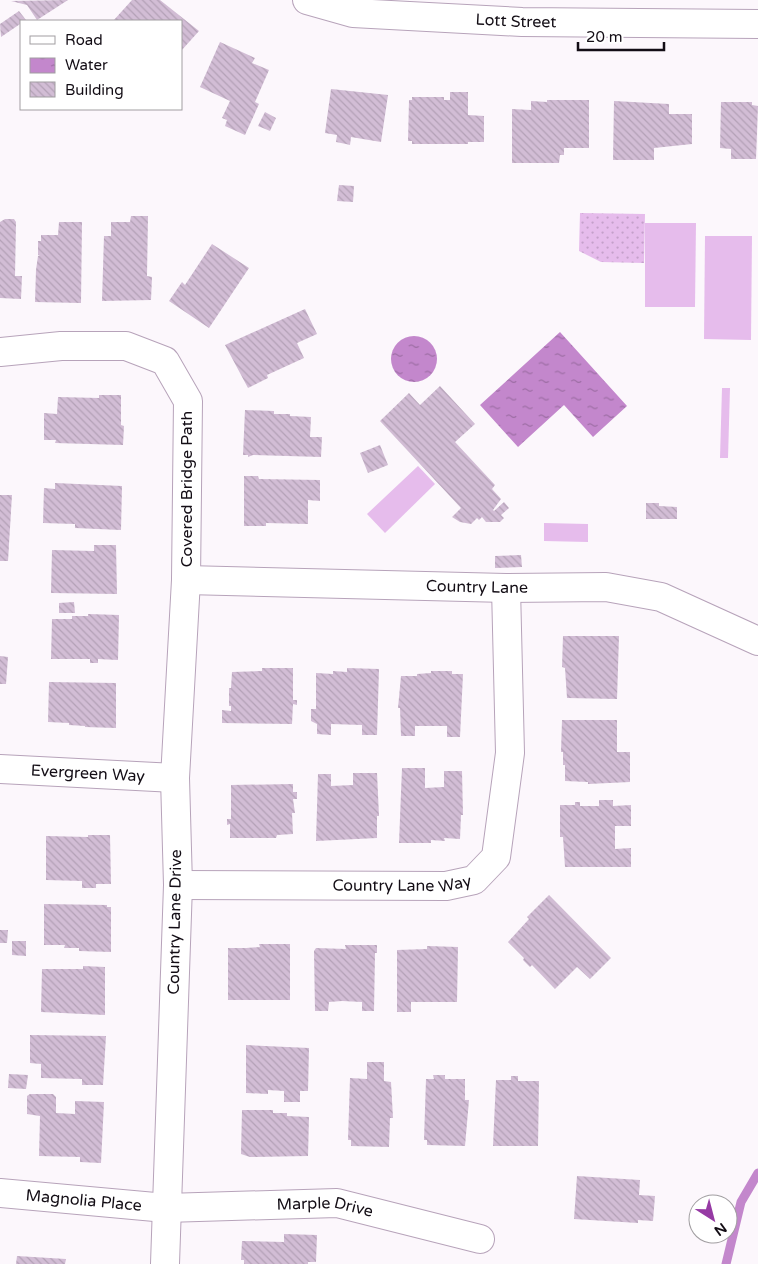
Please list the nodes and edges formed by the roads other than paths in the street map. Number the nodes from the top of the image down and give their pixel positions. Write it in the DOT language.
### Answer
graph roads {
  1 [pos="307,0"];
  2 [pos="522,11"];
  3 [pos="758,24"];
  4 [pos="0,352"];
  5 [pos="186,580"];
  6 [pos="506,588"];
  7 [pos="758,641"];
  8 [pos="0,769"];
  9 [pos="175,778"];
  10 [pos="178,885"];
  11 [pos="0,1193"];
  12 [pos="166,1208"];
  13 [pos="480,1239"];
  14 [pos="165,1264"];
  1 -- 2 [label="street, Lott Street"];
  2 -- 3 [label="street, Lott Street"];
  4 -- 5 [label="street, Covered Bridge Path"];
  5 -- 6 [label="street, Country Lane"];
  5 -- 9 [label="street, Country Lane Drive"];
  6 -- 7 [label="street, Country Lane"];
  6 -- 10 [label="street, Country Lane Way"];
  8 -- 9 [label="street, Evergreen Way"];
  9 -- 10 [label="street, Country Lane Drive"];
  10 -- 12 [label="street, Country Lane Drive"];
  11 -- 12 [label="street, Magnolia Place"];
  12 -- 13 [label="street, Marple Drive"];
  12 -- 14 [label="street, Country Lane Drive"];
}
